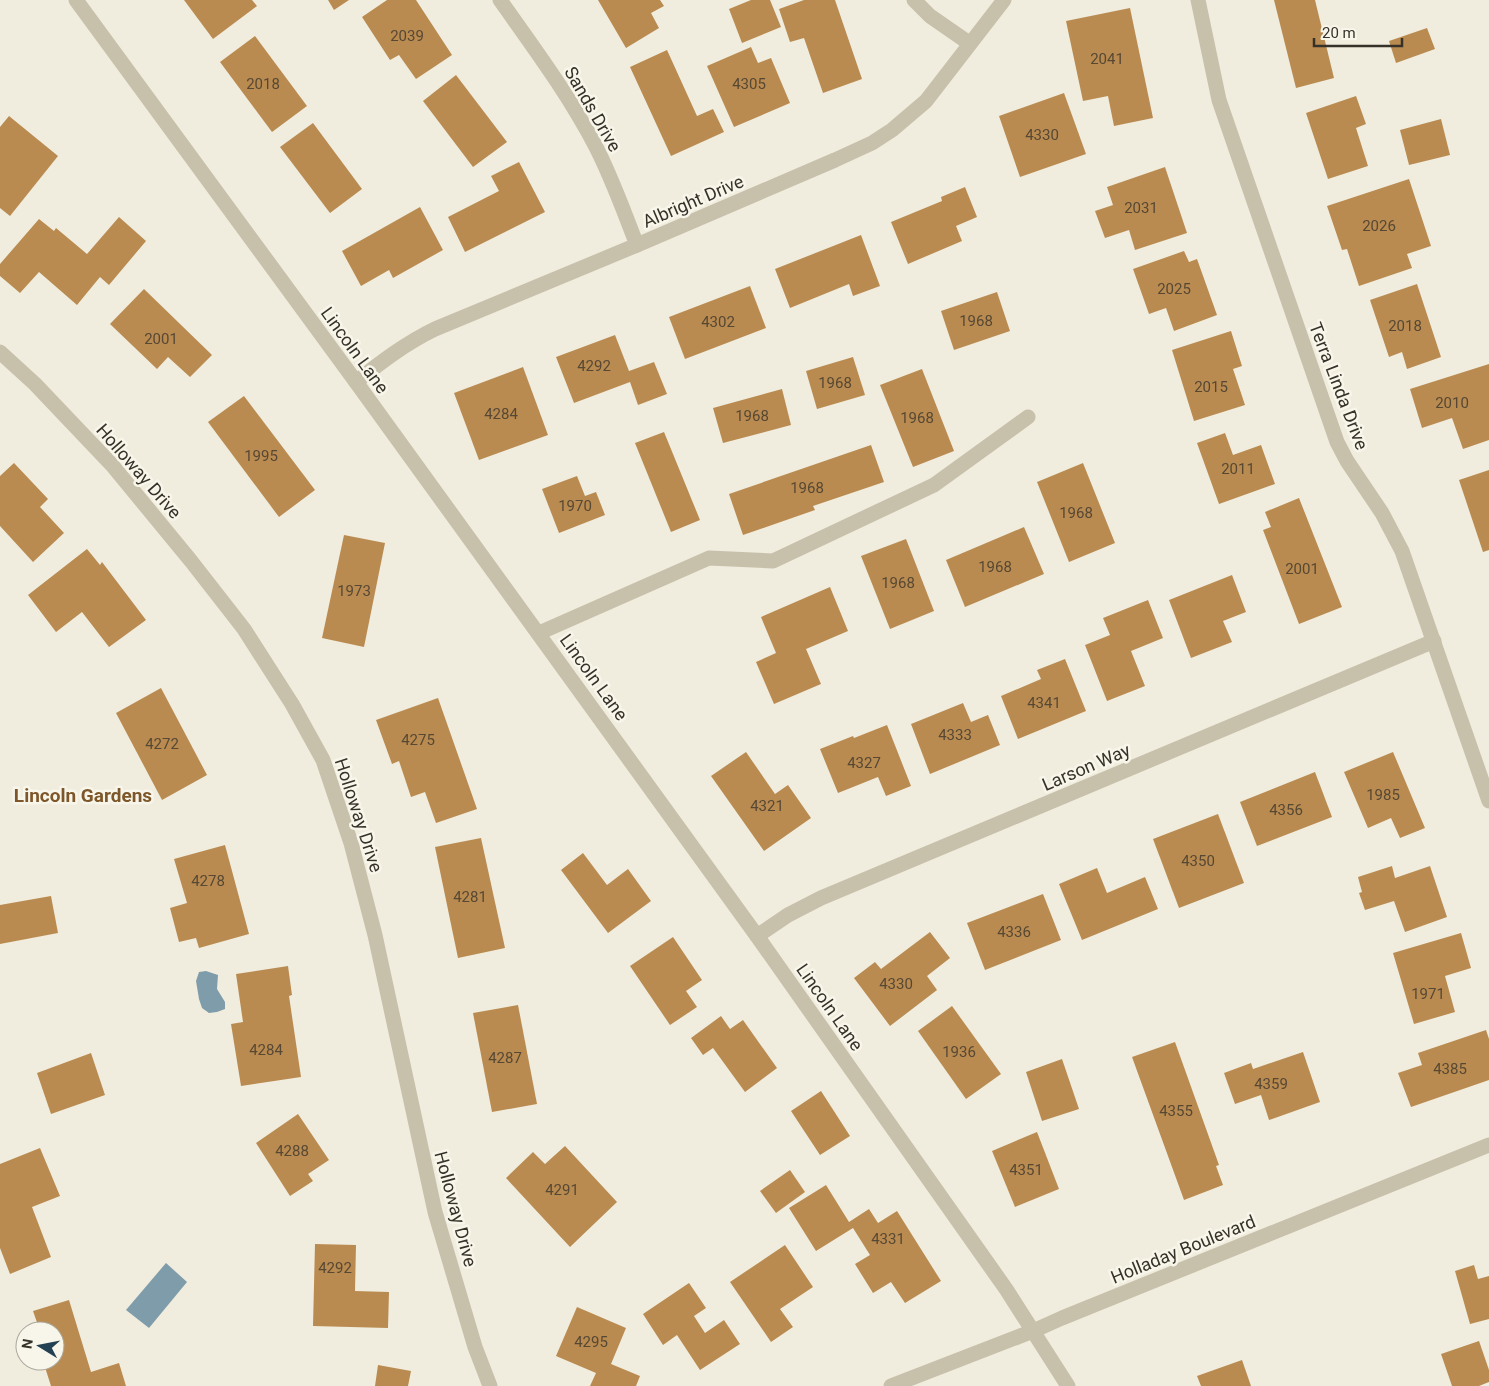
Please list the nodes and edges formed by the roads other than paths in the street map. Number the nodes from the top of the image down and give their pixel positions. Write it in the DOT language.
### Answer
graph roads {
  1 [pos="76,0"];
  2 [pos="500,0"];
  3 [pos="914,0"];
  4 [pos="1004,0"];
  5 [pos="1198,0"];
  6 [pos="969,43"];
  7 [pos="638,245"];
  8 [pos="0,352"];
  9 [pos="356,382"];
  10 [pos="1028,417"];
  11 [pos="538,633"];
  12 [pos="1434,641"];
  13 [pos="1489,801"];
  14 [pos="757,936"];
  15 [pos="1489,1145"];
  16 [pos="1034,1331"];
  17 [pos="490,1386"];
  18 [pos="891,1386"];
  19 [pos="1068,1386"];
  1 -- 9 [label="street, Lincoln Lane"];
  2 -- 7 [label="street, Sands Drive"];
  3 -- 6 [label="street"];
  4 -- 6 [label="street, Albright Drive"];
  5 -- 12 [label="street, Terra Linda Drive"];
  6 -- 7 [label="street, Albright Drive"];
  7 -- 9 [label="street, Albright Drive"];
  8 -- 17 [label="street, Holloway Drive"];
  9 -- 11 [label="street, Lincoln Lane"];
  10 -- 11 [label="street"];
  11 -- 14 [label="street, Lincoln Lane"];
  12 -- 13 [label="street, Terra Linda Drive"];
  12 -- 14 [label="street, Larson Way"];
  14 -- 16 [label="street, Lincoln Lane"];
  15 -- 16 [label="street, Holladay Boulevard"];
  16 -- 18 [label="street, Holladay Boulevard"];
  16 -- 19 [label="street, Lincoln Lane"];
}
